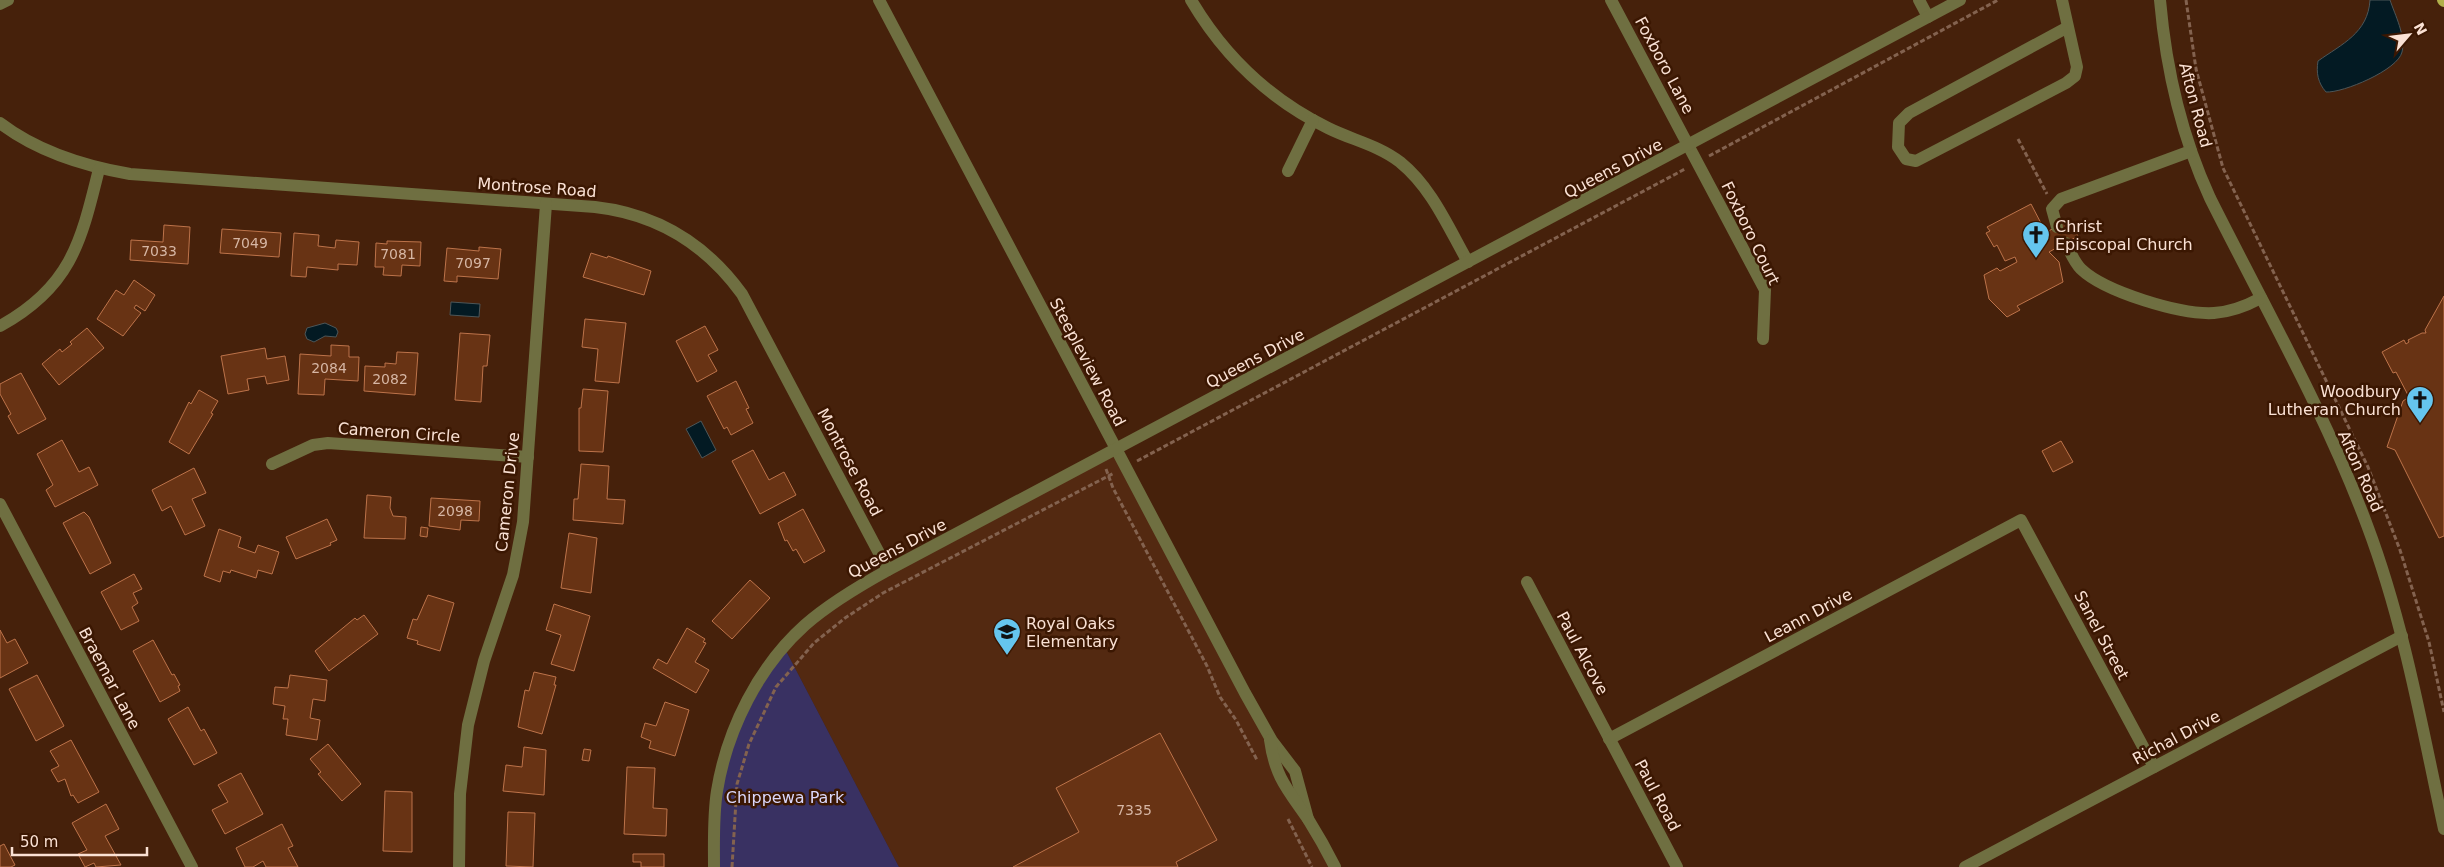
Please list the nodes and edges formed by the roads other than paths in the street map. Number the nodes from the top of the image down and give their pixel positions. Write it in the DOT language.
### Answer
graph roads {
  1 [pos="8,0"];
  2 [pos="879,0"];
  3 [pos="1191,0"];
  4 [pos="1611,0"];
  5 [pos="1919,0"];
  6 [pos="1960,0"];
  7 [pos="2062,0"];
  8 [pos="2160,0"];
  9 [pos="0,4"];
  10 [pos="1928,17"];
  11 [pos="2068,27"];
  12 [pos="1313,120"];
  13 [pos="0,123"];
  14 [pos="1689,146"];
  15 [pos="2191,151"];
  16 [pos="99,168"];
  17 [pos="1288,171"];
  18 [pos="546,204"];
  19 [pos="2057,227"];
  20 [pos="2066,243"];
  21 [pos="1468,262"];
  22 [pos="2261,298"];
  23 [pos="0,326"];
  24 [pos="1763,339"];
  25 [pos="1116,450"];
  26 [pos="528,457"];
  27 [pos="272,464"];
  28 [pos="0,504"];
  29 [pos="2021,520"];
  30 [pos="888,570"];
  31 [pos="1527,582"];
  32 [pos="2402,636"];
  33 [pos="1610,739"];
  34 [pos="2154,767"];
  35 [pos="2444,829"];
  36 [pos="192,867"];
  37 [pos="459,867"];
  38 [pos="714,867"];
  39 [pos="1335,867"];
  40 [pos="1678,867"];
  41 [pos="1965,867"];
  1 -- 9 [label="street"];
  2 -- 25 [label="street, Steepleview Road"];
  3 -- 12 [label="street"];
  4 -- 14 [label="street, Foxboro Lane"];
  5 -- 10 [label="street"];
  6 -- 10 [label="street, Queens Drive"];
  7 -- 11 [label="street"];
  8 -- 15 [label="street, Afton Road"];
  10 -- 14 [label="street, Queens Drive"];
  11 -- 11 [label="street"];
  12 -- 17 [label="street"];
  12 -- 21 [label="street"];
  13 -- 16 [label="street, Montrose Road"];
  14 -- 21 [label="street, Queens Drive"];
  14 -- 24 [label="street, Foxboro Court"];
  15 -- 19 [label="street"];
  15 -- 22 [label="street, Afton Road"];
  16 -- 18 [label="street, Montrose Road"];
  16 -- 23 [label="street"];
  18 -- 26 [label="street, Cameron Drive"];
  18 -- 30 [label="street, Montrose Road"];
  20 -- 22 [label="street"];
  21 -- 25 [label="street, Queens Drive"];
  22 -- 32 [label="street, Afton Road"];
  25 -- 30 [label="street, Queens Drive"];
  25 -- 39 [label="street, Steepleview Road"];
  26 -- 27 [label="street, Cameron Circle"];
  26 -- 37 [label="street, Cameron Drive"];
  28 -- 36 [label="street, Braemar Lane"];
  29 -- 33 [label="street, Leann Drive"];
  29 -- 34 [label="street, Sanel Street"];
  30 -- 38 [label="street, Queens Drive"];
  31 -- 33 [label="street, Paul Alcove"];
  32 -- 34 [label="street, Richal Drive"];
  32 -- 35 [label="street, Afton Road"];
  33 -- 40 [label="street, Paul Road"];
  34 -- 41 [label="street, Richal Drive"];
}
